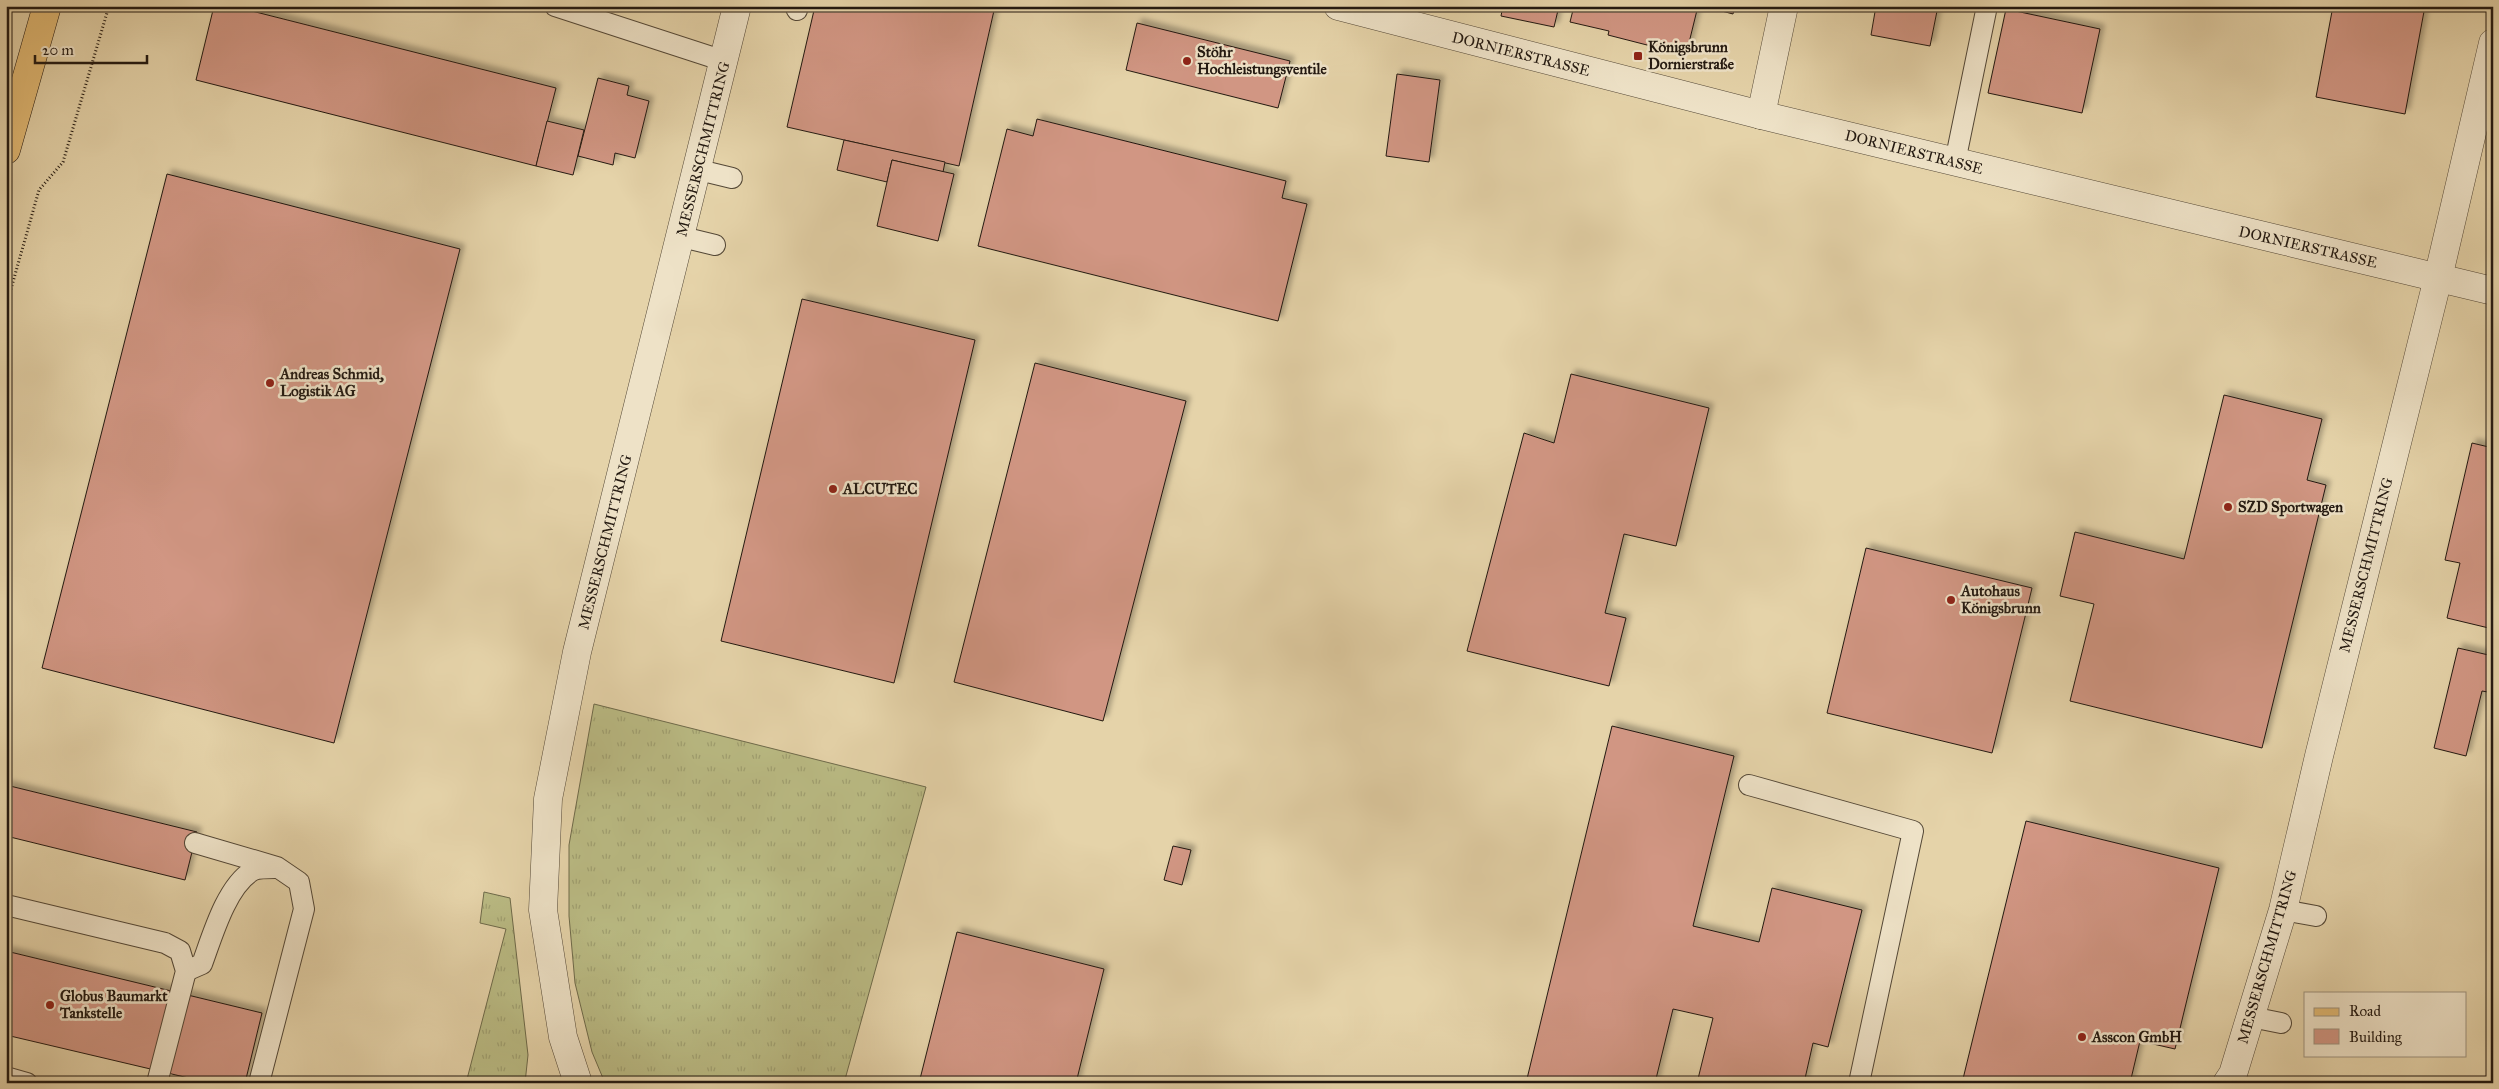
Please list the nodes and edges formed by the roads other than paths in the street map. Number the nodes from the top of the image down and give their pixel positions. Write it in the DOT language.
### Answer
graph roads {
  1 [pos="47,6"];
  2 [pos="554,6"];
  3 [pos="738,6"];
  4 [pos="1338,6"];
  5 [pos="1784,6"];
  6 [pos="1987,6"];
  7 [pos="2493,43"];
  8 [pos="724,61"];
  9 [pos="1761,115"];
  10 [pos="6,150"];
  11 [pos="1955,162"];
  12 [pos="699,170"];
  13 [pos="732,178"];
  14 [pos="682,237"];
  15 [pos="715,246"];
  16 [pos="2438,278"];
  17 [pos="2493,290"];
  18 [pos="1749,785"];
  19 [pos="195,843"];
  20 [pos="277,867"];
  21 [pos="6,905"];
  22 [pos="2283,910"];
  23 [pos="2316,916"];
  24 [pos="186,971"];
  25 [pos="2251,1017"];
  26 [pos="2281,1023"];
  27 [pos="6,1078"];
  28 [pos="27,1083"];
  29 [pos="157,1083"];
  30 [pos="259,1083"];
  31 [pos="578,1083"];
  32 [pos="1859,1083"];
  33 [pos="2227,1083"];
  1 -- 10 [label="main road"];
  2 -- 8 [label="lane"];
  3 -- 8 [label="street, MESSERSCHMITTRING"];
  4 -- 9 [label="street, DORNIERSTRASSE"];
  5 -- 9 [label="street"];
  6 -- 11 [label="lane"];
  7 -- 16 [label="street, MESSERSCHMITTRING"];
  8 -- 12 [label="street, MESSERSCHMITTRING"];
  9 -- 11 [label="street, DORNIERSTRASSE"];
  11 -- 16 [label="street, DORNIERSTRASSE"];
  12 -- 13 [label="lane"];
  12 -- 14 [label="street, MESSERSCHMITTRING"];
  14 -- 15 [label="lane"];
  14 -- 31 [label="street, MESSERSCHMITTRING"];
  16 -- 17 [label="street, DORNIERSTRASSE"];
  16 -- 22 [label="street, MESSERSCHMITTRING"];
  18 -- 32 [label="lane"];
  19 -- 20 [label="lane"];
  20 -- 24 [label="lane"];
  20 -- 30 [label="lane"];
  21 -- 24 [label="lane"];
  22 -- 23 [label="lane"];
  22 -- 25 [label="street, MESSERSCHMITTRING"];
  24 -- 29 [label="lane"];
  25 -- 26 [label="lane"];
  25 -- 33 [label="street, MESSERSCHMITTRING"];
  27 -- 28 [label="lane"];
}
